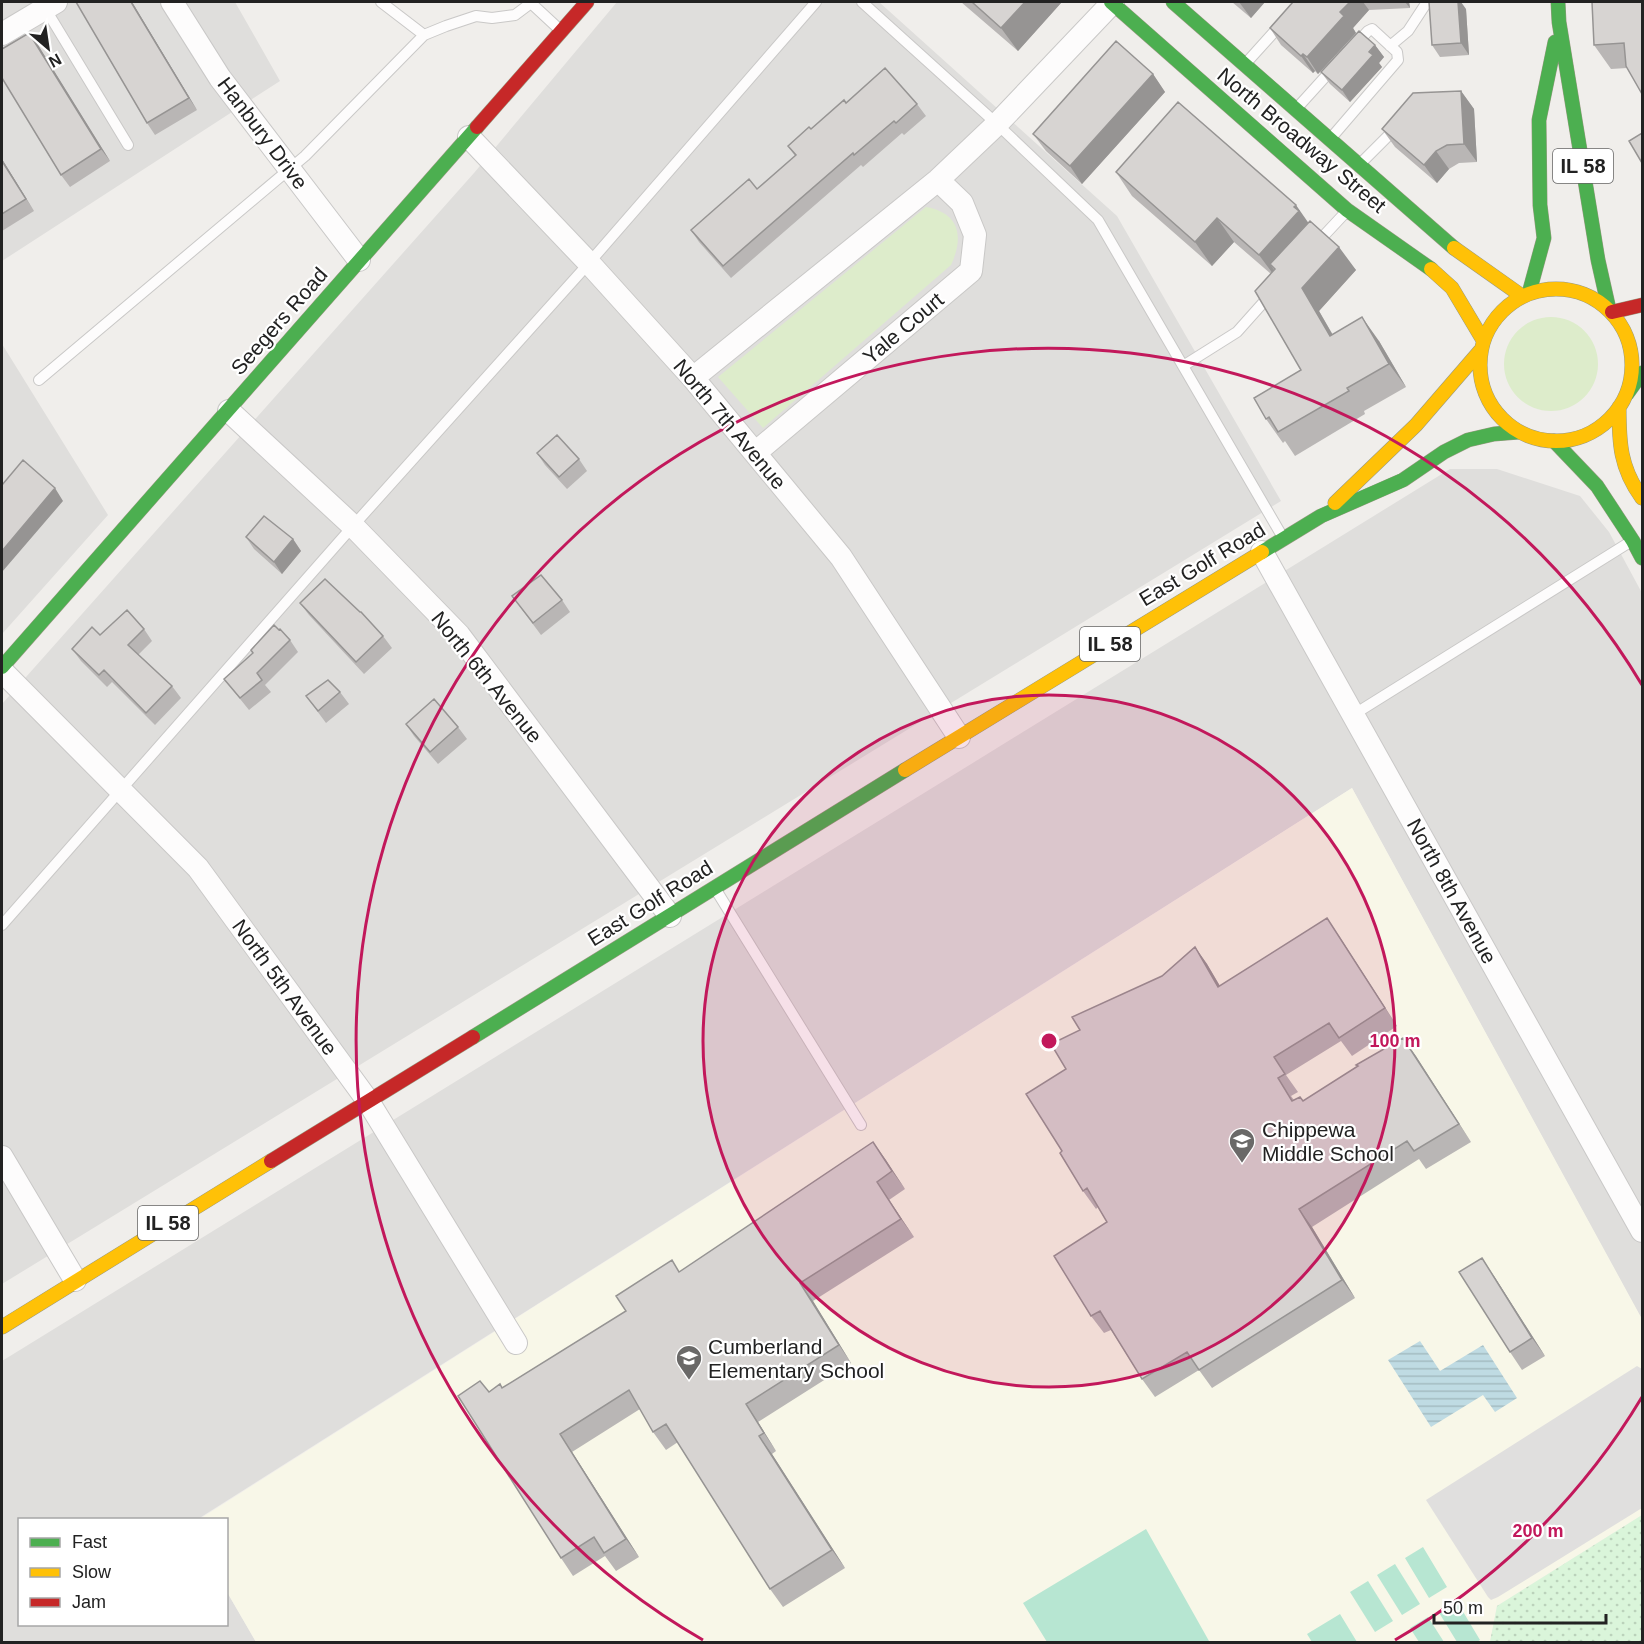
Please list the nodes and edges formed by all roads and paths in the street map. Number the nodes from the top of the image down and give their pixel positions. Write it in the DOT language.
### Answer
graph roads {
  1 [pos="172,2"];
  2 [pos="381,2"];
  3 [pos="532,2"];
  4 [pos="587,2"];
  5 [pos="816,2"];
  6 [pos="862,2"];
  7 [pos="1112,2"];
  8 [pos="1173,2"];
  9 [pos="1301,2"];
  10 [pos="1427,2"];
  11 [pos="1558,2"];
  12 [pos="50,5"];
  13 [pos="1559,22"];
  14 [pos="561,31"];
  15 [pos="2,34"];
  16 [pos="424,35"];
  17 [pos="1390,46"];
  18 [pos="1245,64"];
  19 [pos="1296,109"];
  20 [pos="1405,120"];
  21 [pos="997,124"];
  22 [pos="469,136"];
  23 [pos="1330,138"];
  24 [pos="128,145"];
  25 [pos="1360,164"];
  26 [pos="290,169"];
  27 [pos="938,180"];
  28 [pos="1347,210"];
  29 [pos="1312,249"];
  30 [pos="359,260"];
  31 [pos="589,263"];
  32 [pos="1274,291"];
  33 [pos="1525,295"];
  34 [pos="1642,305"];
  35 [pos="1611,311"];
  36 [pos="1482,345"];
  37 [pos="1183,366"];
  38 [pos="1642,373"];
  39 [pos="693,378"];
  40 [pos="39,380"];
  41 [pos="1627,394"];
  42 [pos="1619,407"];
  43 [pos="229,411"];
  44 [pos="1519,432"];
  45 [pos="1554,441"];
  46 [pos="755,453"];
  47 [pos="1642,498"];
  48 [pos="1321,516"];
  49 [pos="353,526"];
  50 [pos="1638,538"];
  51 [pos="1283,539"];
  52 [pos="1262,552"];
  53 [pos="1642,558"];
  54 [pos="2,667"];
  55 [pos="2,671"];
  56 [pos="1353,715"];
  57 [pos="959,737"];
  58 [pos="120,789"];
  59 [pos="715,888"];
  60 [pos="670,916"];
  61 [pos="2,925"];
  62 [pos="368,1101"];
  63 [pos="861,1125"];
  64 [pos="2,1157"];
  65 [pos="1642,1231"];
  66 [pos="75,1280"];
  67 [pos="2,1327"];
  68 [pos="516,1343"];
  1 -- 26 [label="street, Hanbury Drive"];
  2 -- 16 [label="lane"];
  3 -- 14 [label="lane"];
  3 -- 16 [label="lane"];
  4 -- 14 [label="main road, Seegers Road"];
  5 -- 31 [label="lane"];
  6 -- 21 [label="lane"];
  7 -- 21 [label="street"];
  7 -- 28 [label="main road, North Broadway Street"];
  8 -- 18 [label="main road, North Broadway Street"];
  9 -- 18 [label="lane"];
  10 -- 17 [label="lane"];
  11 -- 13 [label="main road, IL 58"];
  12 -- 15 [label="street"];
  12 -- 24 [label="lane"];
  13 -- 33 [label="main road"];
  13 -- 35 [label="main road, IL 58"];
  14 -- 22 [label="main road, Seegers Road"];
  16 -- 26 [label="lane"];
  17 -- 19 [label="lane"];
  17 -- 23 [label="lane"];
  18 -- 19 [label="main road, North Broadway Street"];
  19 -- 23 [label="main road, North Broadway Street"];
  20 -- 25 [label="lane"];
  21 -- 27 [label="street"];
  21 -- 37 [label="lane"];
  22 -- 30 [label="main road, Seegers Road"];
  22 -- 31 [label="street, North 7th Avenue"];
  23 -- 25 [label="main road, North Broadway Street"];
  25 -- 33 [label="main road, North Broadway Street"];
  26 -- 30 [label="street, Hanbury Drive"];
  26 -- 40 [label="lane"];
  27 -- 39 [label="street"];
  27 -- 46 [label="street, Yale Court"];
  28 -- 29 [label="lane"];
  28 -- 36 [label="main road, North Broadway Street"];
  30 -- 43 [label="main road, Seegers Road"];
  31 -- 39 [label="street, North 7th Avenue"];
  31 -- 49 [label="lane"];
  32 -- 37 [label="lane"];
  33 -- 35 [label="main road, IL 58"];
  33 -- 36 [label="main road, IL 58"];
  34 -- 35 [label="main road"];
  35 -- 41 [label="main road, IL 58"];
  36 -- 44 [label="main road, IL 58"];
  36 -- 48 [label="main road, East Golf Road / IL 58"];
  37 -- 51 [label="lane"];
  38 -- 41 [label="main road"];
  39 -- 46 [label="street, North 7th Avenue"];
  41 -- 42 [label="main road, IL 58"];
  42 -- 45 [label="main road, IL 58"];
  42 -- 47 [label="main road"];
  43 -- 49 [label="street, North 6th Avenue"];
  43 -- 54 [label="main road, Seegers Road"];
  44 -- 45 [label="main road, IL 58"];
  44 -- 48 [label="main road, East Golf Road / IL 58"];
  45 -- 50 [label="main road"];
  46 -- 57 [label="street, North 7th Avenue"];
  48 -- 51 [label="main road, East Golf Road / IL 58"];
  49 -- 58 [label="lane"];
  49 -- 60 [label="street, North 6th Avenue"];
  50 -- 53 [label="main road"];
  50 -- 56 [label="lane"];
  51 -- 52 [label="main road, East Golf Road / IL 58"];
  52 -- 56 [label="street, North 8th Avenue"];
  52 -- 57 [label="main road, East Golf Road / IL 58"];
  55 -- 58 [label="street, North 5th Avenue"];
  56 -- 65 [label="street, North 8th Avenue"];
  57 -- 59 [label="main road, East Golf Road / IL 58"];
  58 -- 61 [label="lane"];
  58 -- 62 [label="street, North 5th Avenue"];
  59 -- 60 [label="main road, East Golf Road / IL 58"];
  59 -- 63 [label="lane"];
  60 -- 62 [label="main road, East Golf Road / IL 58"];
  62 -- 66 [label="main road, East Golf Road / IL 58"];
  62 -- 68 [label="street, North 5th Avenue"];
  64 -- 66 [label="street"];
  66 -- 67 [label="main road, East Golf Road / IL 58"];
}
